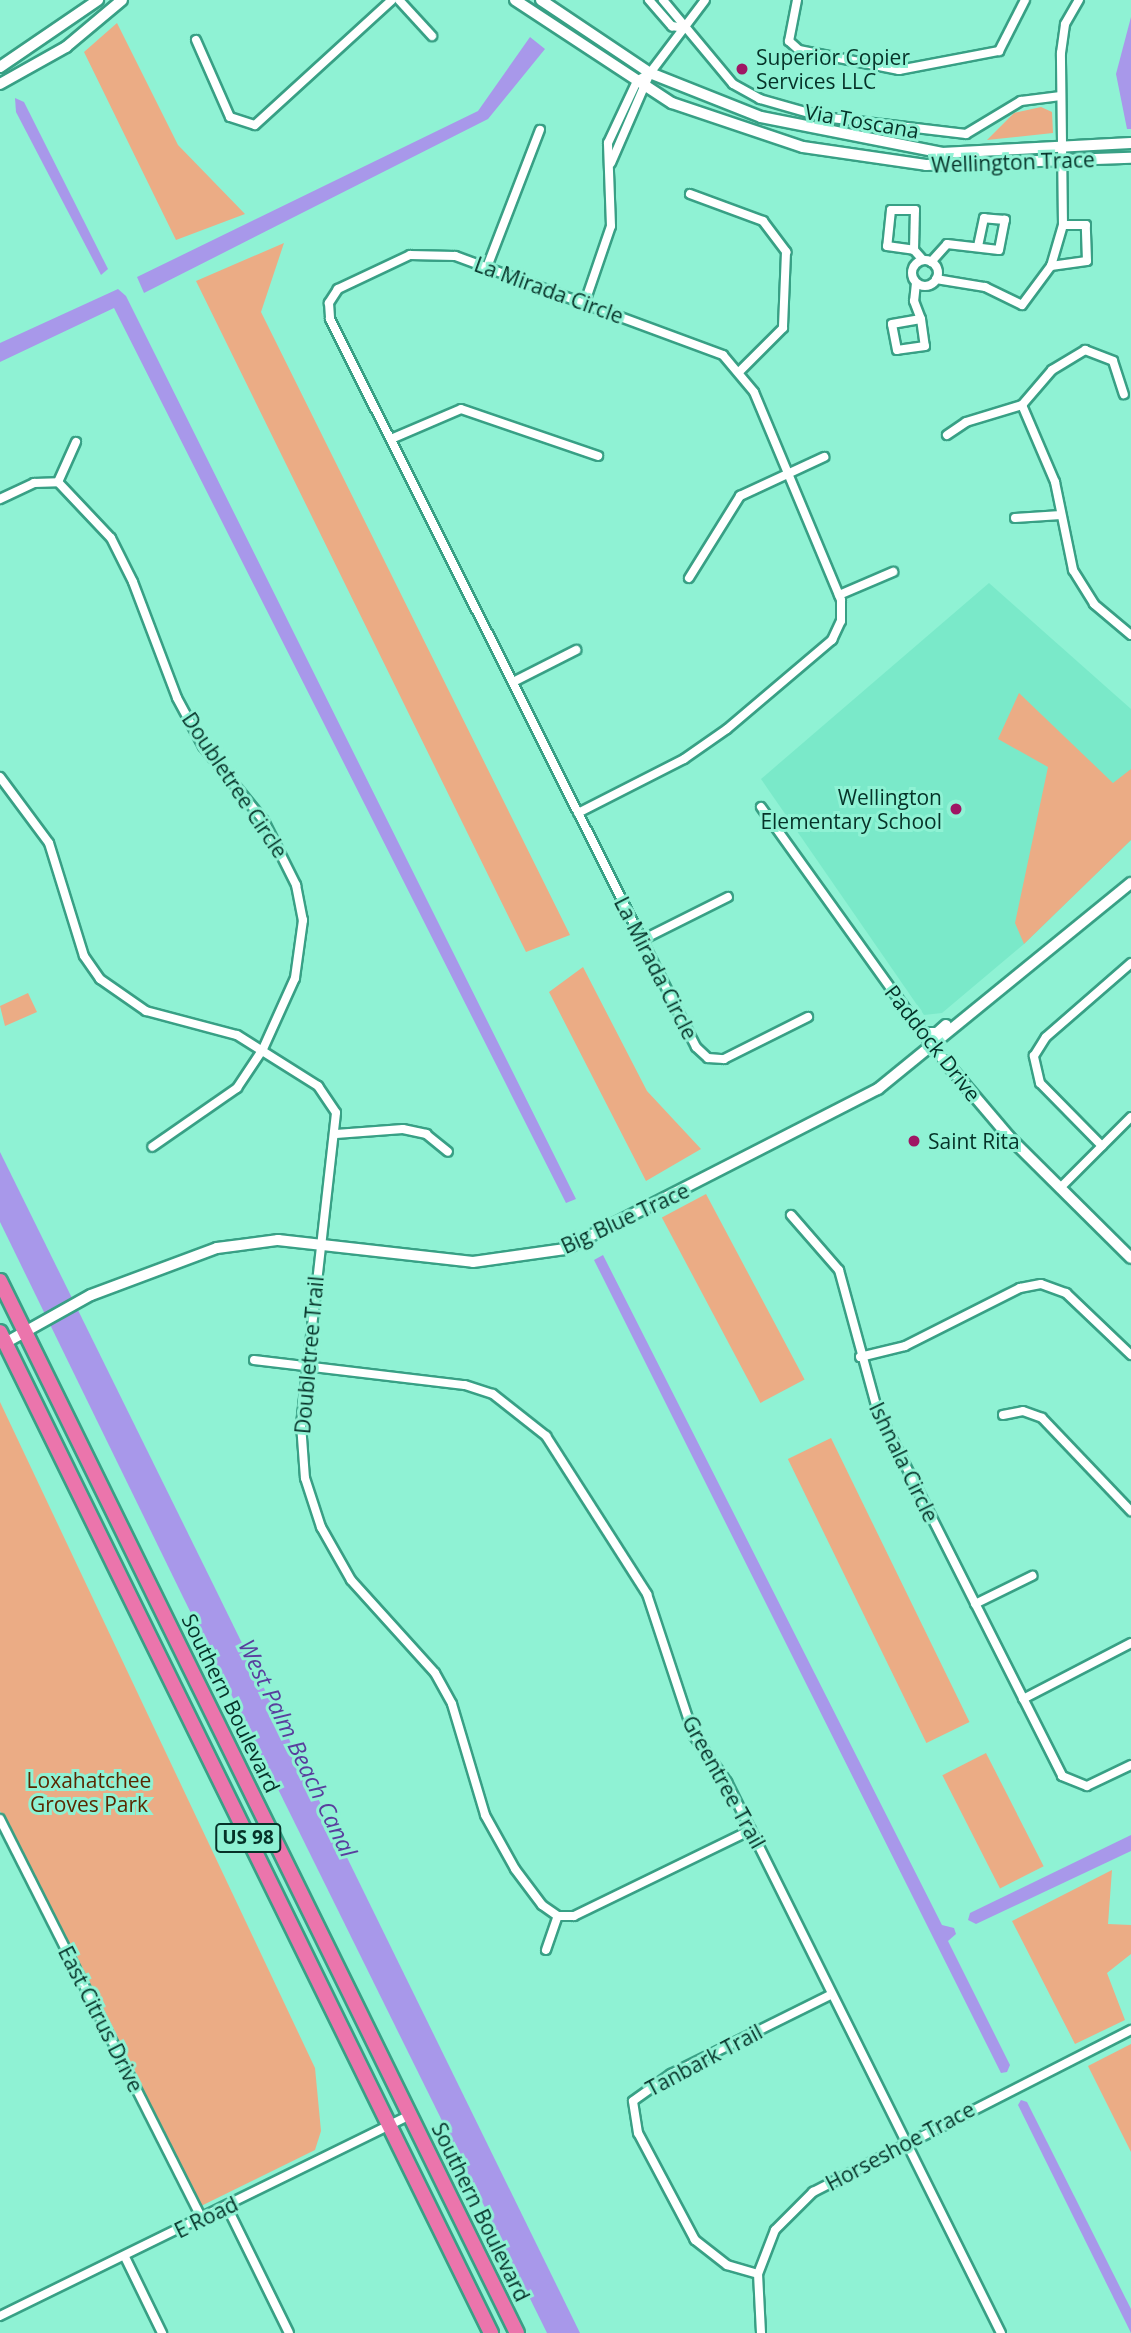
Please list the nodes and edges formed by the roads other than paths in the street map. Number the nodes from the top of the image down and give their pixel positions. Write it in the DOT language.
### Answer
graph roads {
  1 [pos="98,0"];
  2 [pos="122,0"];
  3 [pos="392,0"];
  4 [pos="399,0"];
  5 [pos="515,0"];
  6 [pos="541,0"];
  7 [pos="649,0"];
  8 [pos="663,0"];
  9 [pos="705,0"];
  10 [pos="797,0"];
  11 [pos="1025,0"];
  12 [pos="1079,0"];
  13 [pos="683,29"];
  14 [pos="432,36"];
  15 [pos="196,40"];
  16 [pos="0,67"];
  17 [pos="650,73"];
  18 [pos="637,81"];
  19 [pos="0,84"];
  20 [pos="648,88"];
  21 [pos="1061,96"];
  22 [pos="540,130"];
  23 [pos="1131,142"];
  24 [pos="1061,146"];
  25 [pos="1131,158"];
  26 [pos="1061,162"];
  27 [pos="609,169"];
  28 [pos="690,194"];
  29 [pos="1063,225"];
  30 [pos="978,246"];
  31 [pos="914,250"];
  32 [pos="927,261"];
  33 [pos="1051,266"];
  34 [pos="487,267"];
  35 [pos="936,279"];
  36 [pos="916,283"];
  37 [pos="585,302"];
  38 [pos="921,319"];
  39 [pos="740,371"];
  40 [pos="1124,394"];
  41 [pos="1022,405"];
  42 [pos="947,435"];
  43 [pos="391,439"];
  44 [pos="76,442"];
  45 [pos="598,456"];
  46 [pos="824,457"];
  47 [pos="788,472"];
  48 [pos="58,482"];
  49 [pos="0,499"];
  50 [pos="1061,515"];
  51 [pos="1015,517"];
  52 [pos="892,572"];
  53 [pos="689,578"];
  54 [pos="839,595"];
  55 [pos="1131,635"];
  56 [pos="576,650"];
  57 [pos="513,682"];
  58 [pos="0,777"];
  59 [pos="761,807"];
  60 [pos="578,813"];
  61 [pos="1131,883"];
  62 [pos="728,897"];
  63 [pos="642,940"];
  64 [pos="1131,963"];
  65 [pos="979,1008"];
  66 [pos="808,1017"];
  67 [pos="922,1033"];
  68 [pos="932,1046"];
  69 [pos="263,1049"];
  70 [pos="1131,1117"];
  71 [pos="336,1134"];
  72 [pos="1102,1146"];
  73 [pos="152,1147"];
  74 [pos="448,1152"];
  75 [pos="1060,1188"];
  76 [pos="791,1215"];
  77 [pos="319,1244"];
  78 [pos="1131,1258"];
  79 [pos="0,1280"];
  80 [pos="31,1326"];
  81 [pos="2,1340"];
  82 [pos="1131,1355"];
  83 [pos="860,1357"];
  84 [pos="254,1360"];
  85 [pos="307,1363"];
  86 [pos="1003,1415"];
  87 [pos="1131,1511"];
  88 [pos="1032,1576"];
  89 [pos="975,1604"];
  90 [pos="1131,1643"];
  91 [pos="1023,1699"];
  92 [pos="1131,1765"];
  93 [pos="0,1819"];
  94 [pos="751,1830"];
  95 [pos="558,1916"];
  96 [pos="546,1950"];
  97 [pos="830,1994"];
  98 [pos="1131,2030"];
  99 [pos="410,2115"];
  100 [pos="390,2126"];
  101 [pos="905,2143"];
  102 [pos="227,2207"];
  103 [pos="202,2219"];
  104 [pos="125,2257"];
  105 [pos="758,2274"];
  106 [pos="0,2316"];
  107 [pos="162,2333"];
  108 [pos="289,2333"];
  109 [pos="491,2333"];
  110 [pos="517,2333"];
  111 [pos="761,2333"];
  112 [pos="1002,2333"];
  1 -- 16 [label="street"];
  2 -- 19 [label="street"];
  3 -- 15 [label="street"];
  4 -- 14 [label="street"];
  5 -- 18 [label="street, Wellington Trace"];
  6 -- 17 [label="street, Wellington Trace"];
  7 -- 13 [label="street"];
  8 -- 13 [label="street"];
  9 -- 13 [label="street"];
  10 -- 11 [label="street"];
  12 -- 21 [label="street"];
  13 -- 17 [label="street"];
  13 -- 21 [label="street, Via Toscana"];
  17 -- 18 [label="street"];
  17 -- 20 [label="street"];
  17 -- 24 [label="street, Wellington Trace"];
  18 -- 20 [label="street, Wellington Trace"];
  18 -- 27 [label="street"];
  20 -- 26 [label="street, Wellington Trace"];
  20 -- 27 [label="street"];
  21 -- 24 [label="street"];
  22 -- 34 [label="street"];
  23 -- 24 [label="street, Wellington Trace"];
  24 -- 26 [label="street"];
  25 -- 26 [label="street, Wellington Trace"];
  26 -- 29 [label="street"];
  27 -- 37 [label="street"];
  28 -- 39 [label="street"];
  29 -- 33 [label="street"];
  29 -- 33 [label="street"];
  30 -- 30 [label="street"];
  30 -- 32 [label="street"];
  31 -- 31 [label="street"];
  31 -- 32 [label="street"];
  32 -- 35 [label="street"];
  32 -- 36 [label="street"];
  33 -- 35 [label="street"];
  34 -- 37 [label="street, La Mirada Circle"];
  34 -- 43 [label="street, La Mirada Circle"];
  35 -- 36 [label="street"];
  36 -- 38 [label="street"];
  37 -- 39 [label="street, La Mirada Circle"];
  38 -- 38 [label="street"];
  39 -- 47 [label="street, La Mirada Circle"];
  40 -- 41 [label="street"];
  41 -- 42 [label="street"];
  41 -- 50 [label="street"];
  43 -- 45 [label="street"];
  43 -- 57 [label="street, La Mirada Circle"];
  44 -- 48 [label="street"];
  46 -- 47 [label="street"];
  47 -- 53 [label="street"];
  47 -- 54 [label="street, La Mirada Circle"];
  48 -- 49 [label="street"];
  48 -- 69 [label="street, Doubletree Circle"];
  50 -- 51 [label="street"];
  50 -- 55 [label="street"];
  52 -- 54 [label="street"];
  54 -- 60 [label="street, La Mirada Circle"];
  56 -- 57 [label="street"];
  57 -- 60 [label="street, La Mirada Circle"];
  58 -- 69 [label="street"];
  59 -- 67 [label="street, Paddock Drive"];
  60 -- 63 [label="street, La Mirada Circle"];
  61 -- 65 [label="street, Big Blue Trace"];
  62 -- 63 [label="street"];
  63 -- 66 [label="street, La Mirada Circle"];
  64 -- 72 [label="street"];
  65 -- 67 [label="street"];
  65 -- 68 [label="street, Big Blue Trace"];
  67 -- 68 [label="street, Paddock Drive"];
  68 -- 75 [label="street, Paddock Drive"];
  68 -- 77 [label="street, Big Blue Trace"];
  69 -- 71 [label="street"];
  69 -- 73 [label="street, Doubletree Circle"];
  70 -- 72 [label="street"];
  71 -- 74 [label="street"];
  71 -- 77 [label="street, Doubletree Trail"];
  72 -- 75 [label="street"];
  75 -- 78 [label="street, Paddock Drive"];
  76 -- 83 [label="street, Ishnala Circle"];
  77 -- 80 [label="street, Big Blue Trace"];
  77 -- 85 [label="street, Doubletree Trail"];
  79 -- 80 [label="highway, Southern Boulevard / US 98"];
  80 -- 81 [label="street, Big Blue Trace"];
  80 -- 99 [label="highway, Southern Boulevard / US 98"];
  81 -- 100 [label="highway, Southern Boulevard / US 98"];
  82 -- 83 [label="street"];
  83 -- 89 [label="street, Ishnala Circle"];
  84 -- 85 [label="street, Greentree Trail"];
  85 -- 94 [label="street, Greentree Trail"];
  85 -- 95 [label="street, Doubletree Trail"];
  86 -- 87 [label="street"];
  88 -- 89 [label="street"];
  89 -- 91 [label="street, Ishnala Circle"];
  90 -- 91 [label="street"];
  91 -- 92 [label="street, Ishnala Circle"];
  93 -- 103 [label="street, East Citrus Drive"];
  94 -- 95 [label="street"];
  94 -- 97 [label="street, Greentree Trail"];
  95 -- 96 [label="street"];
  97 -- 101 [label="street, Greentree Trail"];
  97 -- 105 [label="street, Tanbark Trail"];
  98 -- 101 [label="street, Horseshoe Trace"];
  99 -- 100 [label="street, E Road"];
  99 -- 110 [label="highway, Southern Boulevard / US 98"];
  100 -- 102 [label="street, E Road"];
  100 -- 109 [label="highway, Southern Boulevard / US 98"];
  101 -- 105 [label="street, Horseshoe Trace"];
  101 -- 112 [label="street, Greentree Trail"];
  102 -- 103 [label="street, E Road"];
  102 -- 108 [label="street"];
  103 -- 104 [label="street, E Road"];
  104 -- 106 [label="street, E Road"];
  104 -- 107 [label="street"];
  105 -- 111 [label="street, Horseshoe Trace"];
}
